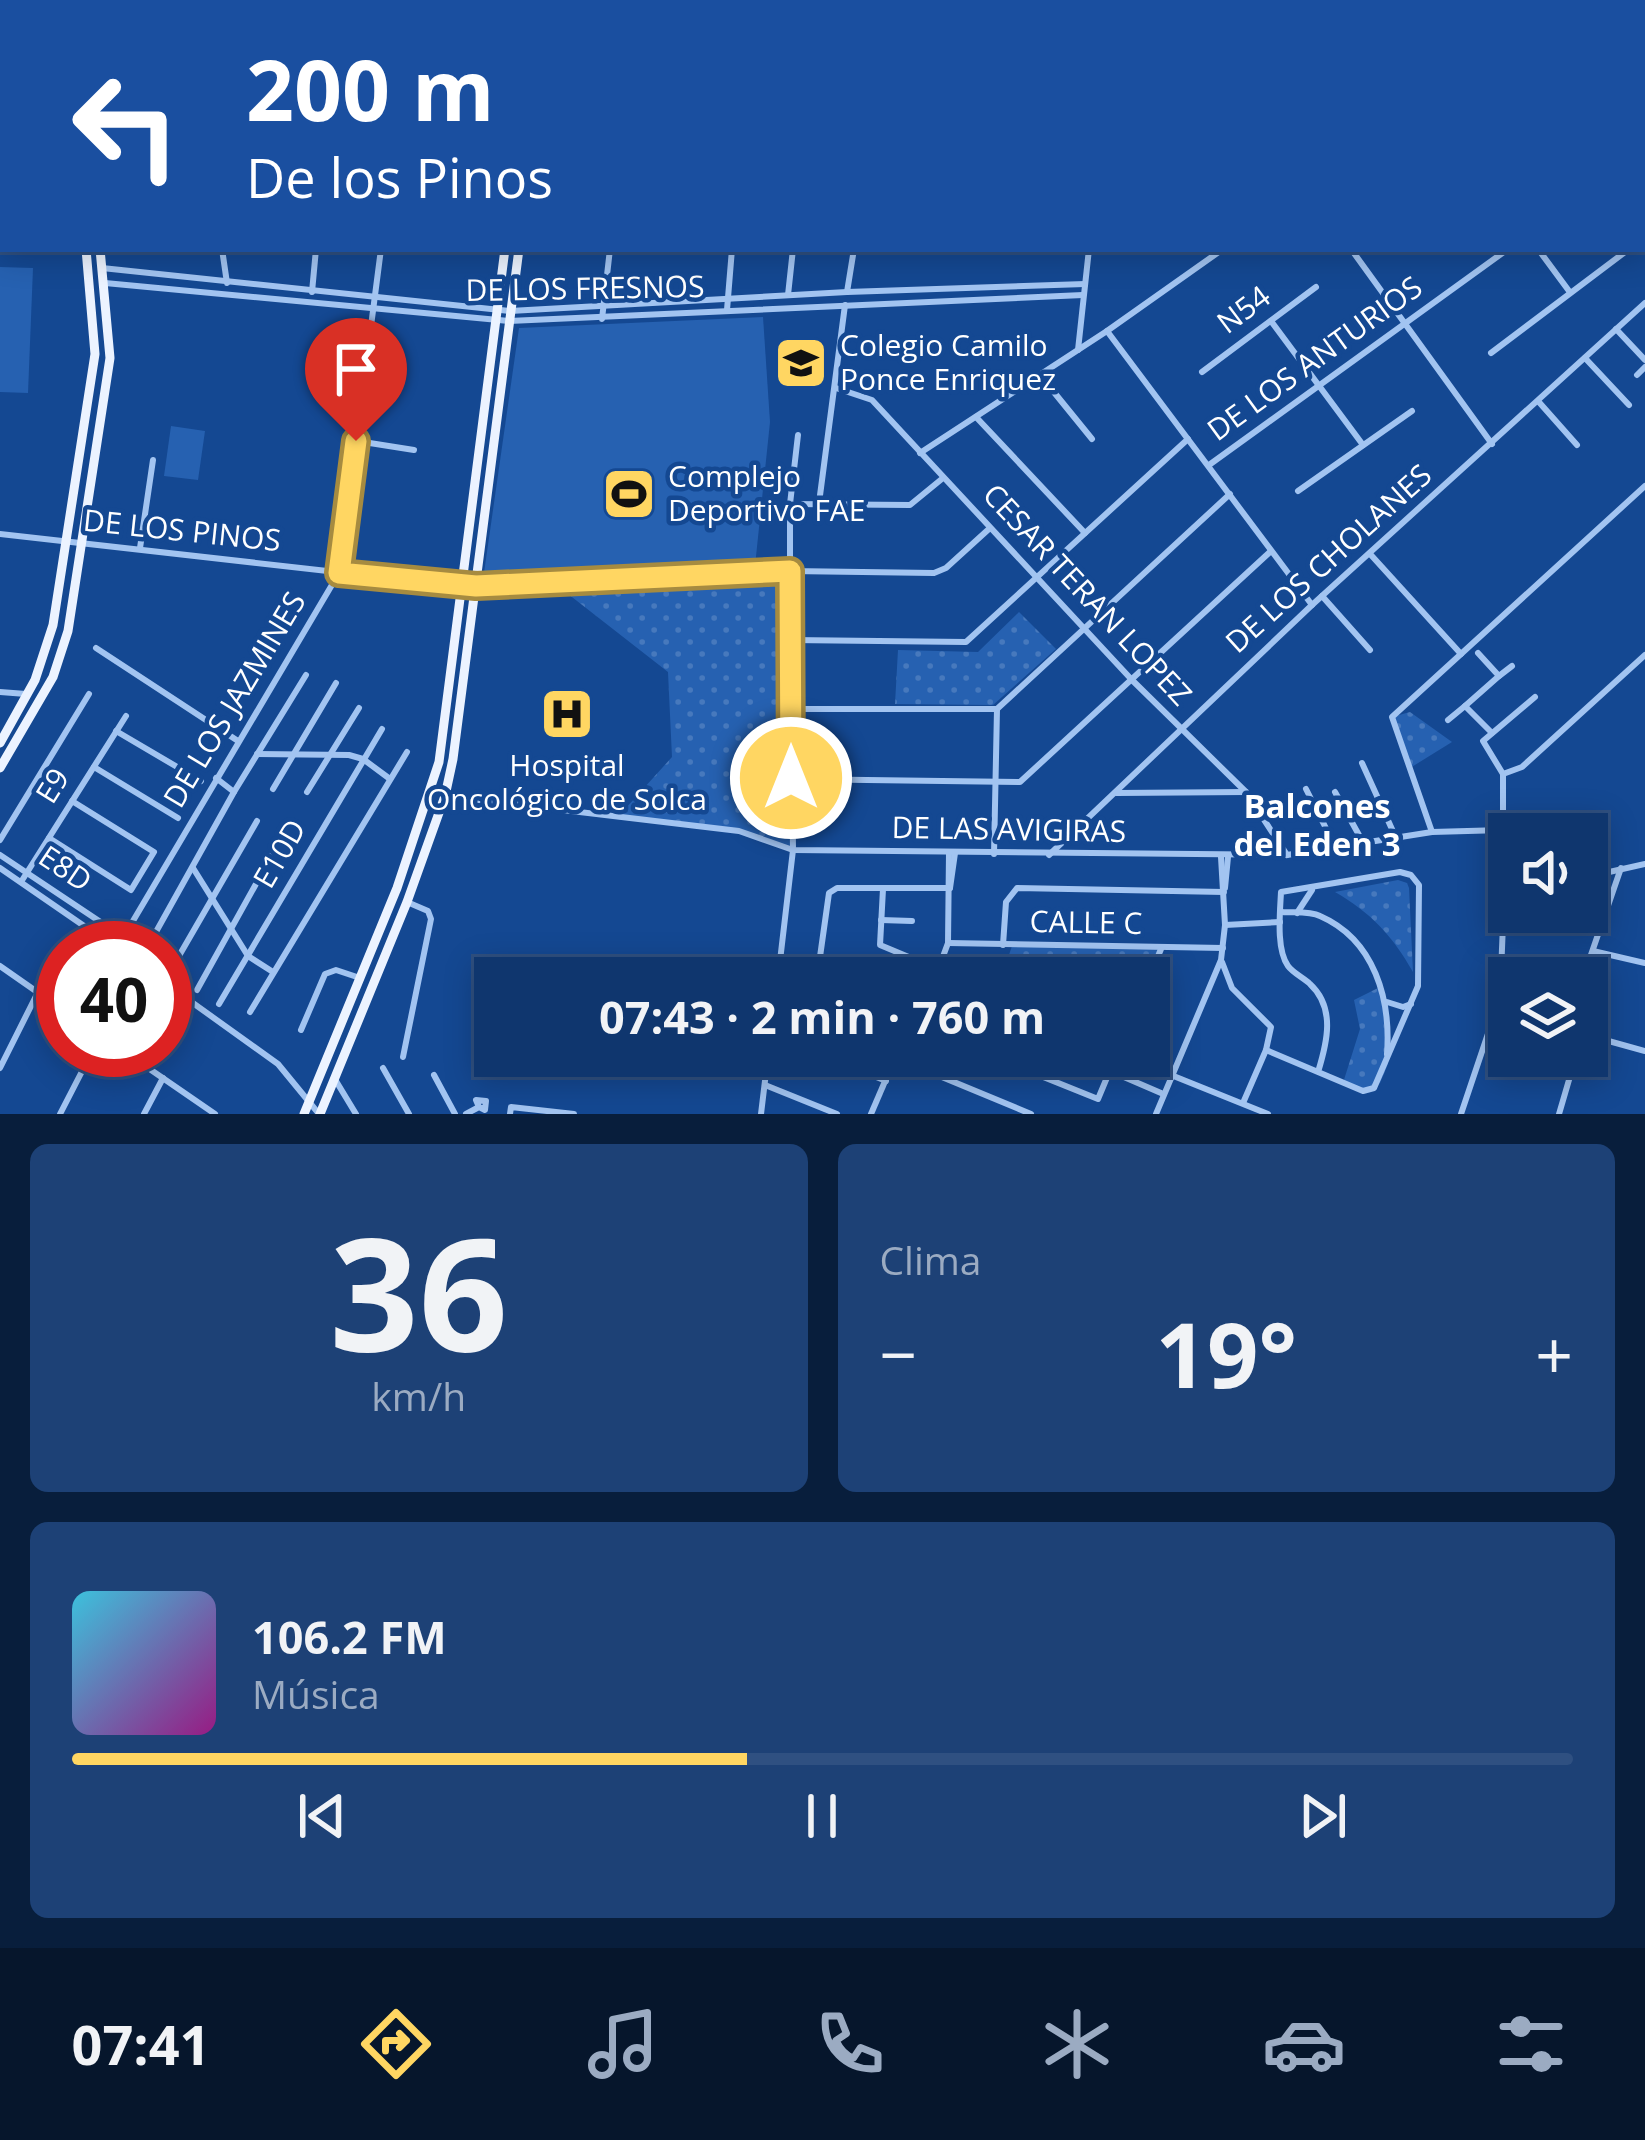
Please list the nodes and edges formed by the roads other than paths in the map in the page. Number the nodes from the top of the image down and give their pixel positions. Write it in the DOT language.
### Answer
graph roads {
  1 [pos="86,252"];
  2 [pos="100,252"];
  3 [pos="223,252"];
  4 [pos="316,252"];
  5 [pos="381,252"];
  6 [pos="505,252"];
  7 [pos="519,252"];
  8 [pos="610,252"];
  9 [pos="732,252"];
  10 [pos="793,252"];
  11 [pos="854,252"];
  12 [pos="1089,252"];
  13 [pos="1219,252"];
  14 [pos="1353,252"];
  15 [pos="1504,252"];
  16 [pos="1540,252"];
  17 [pos="1625,252"];
  18 [pos="88,268"];
  19 [pos="102,268"];
  20 [pos="89,283"];
  21 [pos="104,283"];
  22 [pos="1084,284"];
  23 [pos="1316,286"];
  24 [pos="228,288"];
  25 [pos="971,288"];
  26 [pos="896,290"];
  27 [pos="1569,291"];
  28 [pos="312,292"];
  29 [pos="848,292"];
  30 [pos="788,295"];
  31 [pos="1083,295"];
  32 [pos="729,298"];
  33 [pos="972,299"];
  34 [pos="375,300"];
  35 [pos="897,302"];
  36 [pos="1645,303"];
  37 [pos="845,304"];
  38 [pos="603,306"];
  39 [pos="374,310"];
  40 [pos="728,310"];
  41 [pos="494,315"];
  42 [pos="509,316"];
  43 [pos="602,319"];
  44 [pos="1271,321"];
  45 [pos="1404,323"];
  46 [pos="1616,329"];
  47 [pos="1107,331"];
  48 [pos="1078,350"];
  49 [pos="1491,353"];
  50 [pos="1586,358"];
  51 [pos="1645,364"];
  52 [pos="1202,372"];
  53 [pos="1040,375"];
  54 [pos="1637,375"];
  55 [pos="1317,384"];
  56 [pos="836,388"];
  57 [pos="1538,401"];
  58 [pos="1629,405"];
  59 [pos="1412,411"];
  60 [pos="976,417"];
  61 [pos="798,435"];
  62 [pos="1188,439"];
  63 [pos="1092,440"];
  64 [pos="356,441"];
  65 [pos="1492,444"];
  66 [pos="1363,445"];
  67 [pos="1577,445"];
  68 [pos="414,450"];
  69 [pos="920,452"];
  70 [pos="153,460"];
  71 [pos="1209,465"];
  72 [pos="943,478"];
  73 [pos="1645,485"];
  74 [pos="1298,491"];
  75 [pos="1230,494"];
  76 [pos="819,503"];
  77 [pos="790,504"];
  78 [pos="990,528"];
  79 [pos="1085,533"];
  80 [pos="0,534"];
  81 [pos="67,542"];
  82 [pos="82,542"];
  83 [pos="140,548"];
  84 [pos="1271,551"];
  85 [pos="1371,555"];
  86 [pos="790,571"];
  87 [pos="339,573"];
  88 [pos="1037,577"];
  89 [pos="461,586"];
  90 [pos="476,586"];
  91 [pos="1322,596"];
  92 [pos="1312,605"];
  93 [pos="1083,629"];
  94 [pos="791,640"];
  95 [pos="96,648"];
  96 [pos="1370,650"];
  97 [pos="1478,652"];
  98 [pos="1462,655"];
  99 [pos="1645,655"];
  100 [pos="1512,666"];
  101 [pos="306,675"];
  102 [pos="1499,676"];
  103 [pos="1132,680"];
  104 [pos="336,683"];
  105 [pos="0,692"];
  106 [pos="29,694"];
  107 [pos="89,694"];
  108 [pos="1535,697"];
  109 [pos="1465,706"];
  110 [pos="359,708"];
  111 [pos="791,709"];
  112 [pos="997,710"];
  113 [pos="126,716"];
  114 [pos="1448,720"];
  115 [pos="382,729"];
  116 [pos="1181,729"];
  117 [pos="116,731"];
  118 [pos="1492,733"];
  119 [pos="238,741"];
  120 [pos="0,742"];
  121 [pos="296,752"];
  122 [pos="407,752"];
  123 [pos="331,753"];
  124 [pos="257,754"];
  125 [pos="363,759"];
  126 [pos="1363,763"];
  127 [pos="94,766"];
  128 [pos="0,768"];
  129 [pos="1503,774"];
  130 [pos="216,778"];
  131 [pos="791,778"];
  132 [pos="391,779"];
  133 [pos="201,781"];
  134 [pos="995,784"];
  135 [pos="273,789"];
  136 [pos="1306,789"];
  137 [pos="234,792"];
  138 [pos="308,792"];
  139 [pos="1246,792"];
  140 [pos="1335,792"];
  141 [pos="1113,793"];
  142 [pos="445,796"];
  143 [pos="72,801"];
  144 [pos="1503,813"];
  145 [pos="178,818"];
  146 [pos="257,821"];
  147 [pos="1488,830"];
  148 [pos="1432,832"];
  149 [pos="49,838"];
  150 [pos="1396,838"];
  151 [pos="0,840"];
  152 [pos="1364,844"];
  153 [pos="276,848"];
  154 [pos="1336,848"];
  155 [pos="793,850"];
  156 [pos="952,853"];
  157 [pos="994,854"];
  158 [pos="0,855"];
  159 [pos="1049,855"];
  160 [pos="1287,855"];
  161 [pos="1225,857"];
  162 [pos="1645,864"];
  163 [pos="0,868"];
  164 [pos="193,868"];
  165 [pos="1621,868"];
  166 [pos="1608,871"];
  167 [pos="28,872"];
  168 [pos="21,882"];
  169 [pos="1314,887"];
  170 [pos="950,888"];
  171 [pos="884,889"];
  172 [pos="1224,892"];
  173 [pos="212,897"];
  174 [pos="407,902"];
  175 [pos="1280,912"];
  176 [pos="1297,913"];
  177 [pos="880,920"];
  178 [pos="77,921"];
  179 [pos="99,921"];
  180 [pos="132,921"];
  181 [pos="163,921"];
  182 [pos="912,921"];
  183 [pos="1280,922"];
  184 [pos="1225,925"];
  185 [pos="230,929"];
  186 [pos="192,932"];
  187 [pos="948,943"];
  188 [pos="1004,945"];
  189 [pos="1223,948"];
  190 [pos="1161,949"];
  191 [pos="1593,951"];
  192 [pos="248,956"];
  193 [pos="780,957"];
  194 [pos="820,957"];
  195 [pos="904,957"];
  196 [pos="943,957"];
  197 [pos="1158,957"];
  198 [pos="1591,957"];
  199 [pos="1221,960"];
  200 [pos="1645,963"];
  201 [pos="0,966"];
  202 [pos="273,972"];
  203 [pos="360,977"];
  204 [pos="197,990"];
  205 [pos="36,991"];
  206 [pos="36,996"];
  207 [pos="192,1002"];
  208 [pos="1386,1002"];
  209 [pos="219,1004"];
  210 [pos="1412,1004"];
  211 [pos="250,1012"];
  212 [pos="301,1030"];
  213 [pos="1608,1041"];
  214 [pos="1488,1042"];
  215 [pos="1266,1050"];
  216 [pos="1645,1051"];
  217 [pos="403,1058"];
  218 [pos="1386,1063"];
  219 [pos="0,1067"];
  220 [pos="382,1068"];
  221 [pos="1318,1072"];
  222 [pos="434,1075"];
  223 [pos="1172,1075"];
  224 [pos="79,1077"];
  225 [pos="766,1077"];
  226 [pos="888,1077"];
  227 [pos="942,1077"];
  228 [pos="1042,1077"];
  229 [pos="1107,1077"];
  230 [pos="1123,1077"];
  231 [pos="1570,1077"];
  232 [pos="163,1078"];
  233 [pos="335,1080"];
  234 [pos="765,1085"];
  235 [pos="1163,1094"];
  236 [pos="310,1100"];
  237 [pos="1243,1103"];
  238 [pos="479,1107"];
  239 [pos="510,1110"];
  240 [pos="564,1113"];
  241 [pos="59,1114"];
  242 [pos="144,1114"];
  243 [pos="214,1114"];
  244 [pos="304,1114"];
  245 [pos="319,1114"];
  246 [pos="356,1114"];
  247 [pos="409,1114"];
  248 [pos="455,1114"];
  249 [pos="466,1114"];
  250 [pos="574,1114"];
  251 [pos="761,1114"];
  252 [pos="837,1114"];
  253 [pos="871,1114"];
  254 [pos="1031,1114"];
  255 [pos="1156,1114"];
  256 [pos="1268,1114"];
  257 [pos="1461,1114"];
  258 [pos="1559,1114"];
  1 -- 18 [label="main road"];
  2 -- 19 [label="main road"];
  3 -- 24 [label="street"];
  4 -- 28 [label="street"];
  5 -- 34 [label="street, DE LOS JAZMINES"];
  6 -- 41 [label="main road"];
  7 -- 42 [label="main road"];
  8 -- 38 [label="street"];
  9 -- 32 [label="street"];
  10 -- 30 [label="street"];
  11 -- 29 [label="street"];
  12 -- 22 [label="street"];
  13 -- 47 [label="street"];
  14 -- 45 [label="street"];
  15 -- 45 [label="street, DE LOS ANTURIOS"];
  16 -- 27 [label="street"];
  17 -- 27 [label="street"];
  18 -- 19 [label="street, DE LOS FRESNOS"];
  18 -- 20 [label="main road"];
  19 -- 21 [label="main road"];
  19 -- 24 [label="street, DE LOS FRESNOS"];
  20 -- 21 [label="street, DE LOS FRESNOS"];
  20 -- 81 [label="main road"];
  21 -- 24 [label="street, DE LOS FRESNOS"];
  21 -- 82 [label="main road"];
  22 -- 25 [label="street, DE LOS FRESNOS"];
  22 -- 31 [label="street"];
  23 -- 44 [label="street, N54"];
  24 -- 28 [label="street, DE LOS FRESNOS"];
  24 -- 39 [label="street, DE LOS FRESNOS"];
  25 -- 26 [label="street, DE LOS FRESNOS"];
  25 -- 33 [label="street"];
  26 -- 29 [label="street, DE LOS FRESNOS"];
  26 -- 35 [label="street"];
  27 -- 49 [label="street"];
  28 -- 34 [label="street, DE LOS FRESNOS"];
  29 -- 30 [label="street, DE LOS FRESNOS"];
  29 -- 37 [label="street"];
  30 -- 32 [label="street, DE LOS FRESNOS"];
  31 -- 33 [label="street, DE LOS FRESNOS"];
  31 -- 48 [label="street"];
  32 -- 38 [label="street, DE LOS FRESNOS"];
  32 -- 40 [label="street"];
  33 -- 35 [label="street, DE LOS FRESNOS"];
  34 -- 39 [label="street, DE LOS JAZMINES"];
  34 -- 41 [label="street, DE LOS FRESNOS"];
  35 -- 37 [label="street, DE LOS FRESNOS"];
  36 -- 46 [label="street, DE LOS CHOLANES"];
  37 -- 40 [label="street, DE LOS FRESNOS"];
  37 -- 56 [label="street"];
  38 -- 42 [label="street, DE LOS FRESNOS"];
  38 -- 43 [label="street"];
  39 -- 41 [label="street, DE LOS FRESNOS"];
  39 -- 64 [label="street, DE LOS JAZMINES"];
  40 -- 43 [label="street, DE LOS FRESNOS"];
  41 -- 42 [label="street, DE LOS FRESNOS"];
  41 -- 89 [label="main road"];
  42 -- 43 [label="street, DE LOS FRESNOS"];
  42 -- 90 [label="main road"];
  44 -- 52 [label="street, N54"];
  44 -- 55 [label="street"];
  45 -- 55 [label="street, DE LOS ANTURIOS"];
  45 -- 65 [label="street"];
  46 -- 50 [label="street, DE LOS CHOLANES"];
  46 -- 51 [label="street"];
  47 -- 48 [label="street"];
  47 -- 62 [label="street"];
  48 -- 53 [label="street"];
  50 -- 57 [label="street, DE LOS CHOLANES"];
  50 -- 58 [label="street"];
  51 -- 54 [label="street"];
  53 -- 60 [label="street"];
  53 -- 63 [label="street"];
  55 -- 66 [label="street"];
  55 -- 71 [label="street, DE LOS ANTURIOS"];
  56 -- 69 [label="street, CESAR TERAN LOPEZ"];
  56 -- 76 [label="street"];
  57 -- 65 [label="street, DE LOS CHOLANES"];
  57 -- 67 [label="street"];
  59 -- 66 [label="street"];
  60 -- 69 [label="street"];
  60 -- 79 [label="street"];
  61 -- 77 [label="street"];
  62 -- 71 [label="street"];
  62 -- 79 [label="street"];
  64 -- 68 [label="street"];
  64 -- 87 [label="street, DE LOS JAZMINES"];
  65 -- 85 [label="street, DE LOS CHOLANES"];
  66 -- 74 [label="street"];
  69 -- 72 [label="street, CESAR TERAN LOPEZ"];
  70 -- 83 [label="street"];
  71 -- 75 [label="street"];
  72 -- 76 [label="street"];
  72 -- 78 [label="street, CESAR TERAN LOPEZ"];
  73 -- 98 [label="street"];
  75 -- 84 [label="street"];
  75 -- 93 [label="street"];
  76 -- 77 [label="street"];
  77 -- 86 [label="street"];
  78 -- 86 [label="street, DE LOS PINOS"];
  78 -- 88 [label="street, CESAR TERAN LOPEZ"];
  79 -- 88 [label="street"];
  80 -- 81 [label="street, DE LOS PINOS"];
  81 -- 82 [label="street, DE LOS PINOS"];
  81 -- 106 [label="main road"];
  82 -- 83 [label="street, DE LOS PINOS"];
  82 -- 128 [label="main road"];
  83 -- 87 [label="street, DE LOS PINOS"];
  84 -- 92 [label="street"];
  84 -- 103 [label="street"];
  85 -- 91 [label="street, DE LOS CHOLANES"];
  85 -- 98 [label="street"];
  86 -- 90 [label="street, DE LOS PINOS"];
  86 -- 94 [label="street"];
  87 -- 89 [label="street, DE LOS PINOS"];
  87 -- 119 [label="street, DE LOS JAZMINES"];
  88 -- 93 [label="street, CESAR TERAN LOPEZ"];
  88 -- 94 [label="street"];
  89 -- 90 [label="street, DE LOS PINOS"];
  89 -- 203 [label="main road"];
  90 -- 142 [label="main road"];
  91 -- 92 [label="street, DE LOS CHOLANES"];
  91 -- 96 [label="street"];
  92 -- 116 [label="street, DE LOS CHOLANES"];
  93 -- 103 [label="street, CESAR TERAN LOPEZ"];
  93 -- 112 [label="street"];
  94 -- 111 [label="street"];
  95 -- 119 [label="street"];
  97 -- 102 [label="street"];
  98 -- 148 [label="street"];
  99 -- 129 [label="street"];
  100 -- 102 [label="street"];
  101 -- 124 [label="street"];
  102 -- 109 [label="street"];
  103 -- 116 [label="street, CESAR TERAN LOPEZ"];
  103 -- 134 [label="street"];
  104 -- 121 [label="street"];
  105 -- 106 [label="street"];
  106 -- 120 [label="main road"];
  107 -- 151 [label="street, E8D"];
  108 -- 118 [label="street"];
  109 -- 114 [label="street"];
  109 -- 118 [label="street"];
  110 -- 123 [label="street"];
  111 -- 112 [label="street"];
  111 -- 131 [label="street"];
  112 -- 134 [label="street"];
  113 -- 117 [label="street, E9"];
  115 -- 125 [label="street, E10D"];
  116 -- 139 [label="street, CESAR TERAN LOPEZ"];
  116 -- 141 [label="street, DE LOS CHOLANES"];
  117 -- 127 [label="street, E9"];
  117 -- 133 [label="street"];
  118 -- 129 [label="street"];
  119 -- 130 [label="street, DE LOS JAZMINES"];
  121 -- 123 [label="street"];
  121 -- 124 [label="street"];
  121 -- 135 [label="street"];
  122 -- 132 [label="street"];
  123 -- 125 [label="street"];
  123 -- 138 [label="street"];
  124 -- 137 [label="street"];
  125 -- 132 [label="street"];
  125 -- 192 [label="street, E10D"];
  126 -- 150 [label="street"];
  127 -- 143 [label="street, E9"];
  127 -- 145 [label="street"];
  129 -- 144 [label="street"];
  130 -- 137 [label="street"];
  130 -- 180 [label="street, DE LOS JAZMINES"];
  131 -- 134 [label="street"];
  131 -- 155 [label="street"];
  132 -- 202 [label="street"];
  134 -- 157 [label="street"];
  136 -- 154 [label="street"];
  137 -- 164 [label="street"];
  139 -- 141 [label="street"];
  139 -- 160 [label="street, CESAR TERAN LOPEZ"];
  140 -- 152 [label="street"];
  141 -- 159 [label="street, DE LOS CHOLANES"];
  142 -- 155 [label="street, DE LAS AVIGIRAS"];
  142 -- 174 [label="main road"];
  143 -- 149 [label="street, E9"];
  143 -- 149 [label="street"];
  146 -- 173 [label="street"];
  147 -- 148 [label="street, DE LAS AVIGIRAS"];
  148 -- 150 [label="street, DE LAS AVIGIRAS"];
  149 -- 167 [label="street, E9"];
  150 -- 152 [label="street, DE LAS AVIGIRAS"];
  152 -- 154 [label="street, DE LAS AVIGIRAS"];
  153 -- 185 [label="street"];
  154 -- 160 [label="street, DE LAS AVIGIRAS"];
  155 -- 156 [label="street, DE LAS AVIGIRAS"];
  155 -- 193 [label="street"];
  156 -- 157 [label="street, DE LAS AVIGIRAS"];
  156 -- 170 [label="street"];
  157 -- 159 [label="street, DE LAS AVIGIRAS"];
  158 -- 167 [label="street, E8D"];
  159 -- 161 [label="street, DE LAS AVIGIRAS"];
  160 -- 161 [label="street, DE LAS AVIGIRAS"];
  161 -- 172 [label="street"];
  162 -- 165 [label="street"];
  163 -- 168 [label="street"];
  164 -- 173 [label="street"];
  164 -- 181 [label="street"];
  165 -- 166 [label="street"];
  165 -- 191 [label="street"];
  167 -- 168 [label="street, E9"];
  167 -- 179 [label="street, E8D"];
  168 -- 178 [label="street"];
  169 -- 175 [label="street"];
  169 -- 176 [label="street"];
  169 -- 210 [label="street"];
  170 -- 171 [label="street"];
  170 -- 187 [label="street"];
  171 -- 177 [label="street"];
  171 -- 194 [label="street"];
  172 -- 184 [label="street"];
  172 -- 188 [label="street"];
  173 -- 185 [label="street"];
  173 -- 186 [label="street"];
  174 -- 217 [label="street"];
  174 -- 233 [label="main road"];
  175 -- 176 [label="street"];
  175 -- 183 [label="street"];
  176 -- 208 [label="street"];
  177 -- 182 [label="street"];
  177 -- 195 [label="street"];
  183 -- 184 [label="street"];
  183 -- 221 [label="street"];
  184 -- 189 [label="street"];
  185 -- 192 [label="street"];
  185 -- 204 [label="street"];
  187 -- 188 [label="street, CALLE C"];
  187 -- 196 [label="street"];
  188 -- 190 [label="street, CALLE C"];
  189 -- 190 [label="street, CALLE C"];
  189 -- 199 [label="street"];
  190 -- 197 [label="street"];
  191 -- 198 [label="street"];
  191 -- 200 [label="street"];
  192 -- 202 [label="street"];
  192 -- 209 [label="street, E10D"];
  199 -- 215 [label="street"];
  199 -- 223 [label="street"];
  201 -- 205 [label="street"];
  202 -- 211 [label="street"];
  203 -- 212 [label="street"];
  203 -- 236 [label="main road"];
  206 -- 219 [label="street"];
  207 -- 236 [label="street"];
  208 -- 210 [label="street"];
  208 -- 218 [label="street"];
  210 -- 218 [label="street"];
  213 -- 216 [label="street"];
  214 -- 257 [label="street"];
  215 -- 221 [label="street"];
  215 -- 237 [label="street"];
  218 -- 221 [label="street"];
  220 -- 247 [label="street"];
  222 -- 248 [label="street"];
  223 -- 235 [label="street"];
  223 -- 237 [label="street"];
  224 -- 241 [label="street"];
  225 -- 234 [label="street"];
  226 -- 253 [label="street"];
  227 -- 254 [label="street"];
  228 -- 229 [label="street"];
  230 -- 235 [label="street"];
  231 -- 258 [label="street"];
  232 -- 242 [label="street"];
  232 -- 243 [label="street"];
  233 -- 245 [label="main road"];
  233 -- 246 [label="street"];
  234 -- 251 [label="street"];
  234 -- 252 [label="street"];
  235 -- 255 [label="street"];
  236 -- 244 [label="main road"];
  236 -- 245 [label="street"];
  237 -- 256 [label="street"];
  238 -- 249 [label="street"];
  239 -- 240 [label="street"];
  240 -- 250 [label="street"];
}
